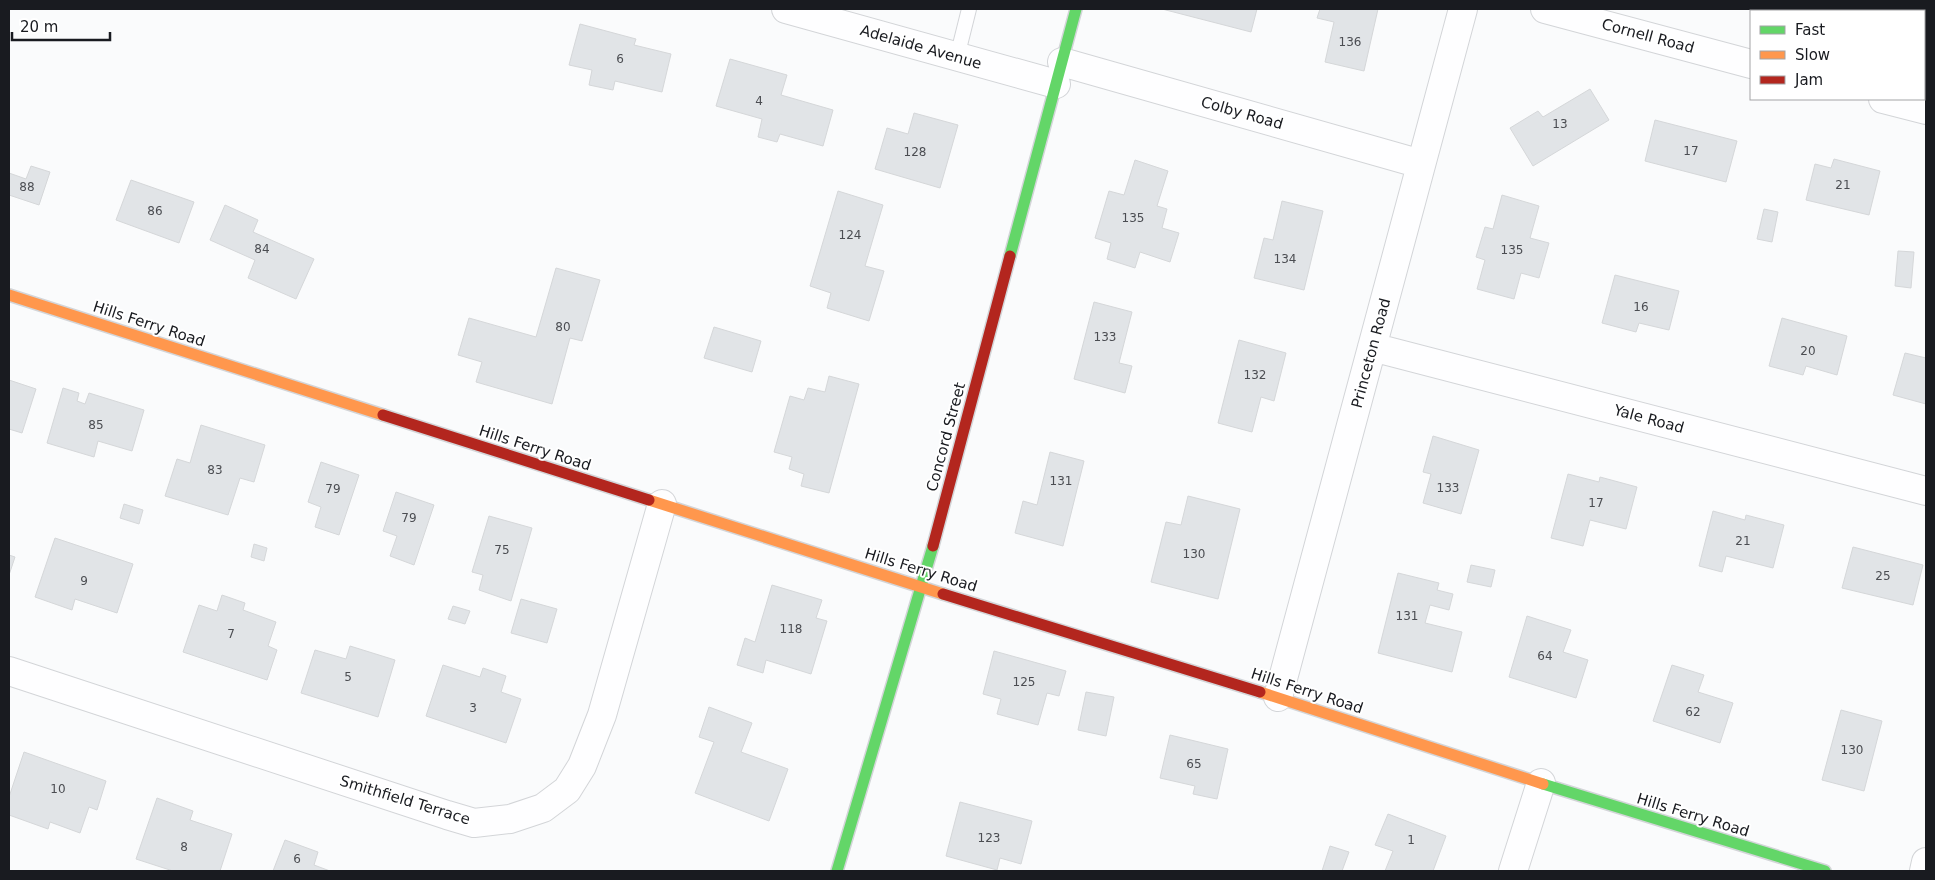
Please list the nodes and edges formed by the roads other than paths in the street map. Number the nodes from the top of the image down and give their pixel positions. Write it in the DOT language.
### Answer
graph roads {
  1 [pos="786,9"];
  2 [pos="969,9"];
  3 [pos="1076,9"];
  4 [pos="1463,9"];
  5 [pos="1545,9"];
  6 [pos="957,57"];
  7 [pos="1750,64"];
  8 [pos="1059,73"];
  9 [pos="1887,100"];
  10 [pos="1926,110"];
  11 [pos="1421,164"];
  12 [pos="9,295"];
  13 [pos="1372,347"];
  14 [pos="1926,492"];
  15 [pos="662,504"];
  16 [pos="922,587"];
  17 [pos="9,671"];
  18 [pos="1278,696"];
  19 [pos="1541,783"];
  20 [pos="1926,862"];
  21 [pos="837,871"];
  22 [pos="1513,871"];
  23 [pos="1824,871"];
  24 [pos="1924,871"];
  1 -- 6 [label="street, Adelaide Avenue"];
  2 -- 6 [label="lane"];
  3 -- 8 [label="street, Concord Street"];
  4 -- 11 [label="street, Princeton Road"];
  5 -- 7 [label="street, Cornell Road"];
  6 -- 8 [label="street, Adelaide Avenue"];
  8 -- 11 [label="street, Colby Road"];
  8 -- 16 [label="street, Concord Street"];
  9 -- 10 [label="street"];
  11 -- 13 [label="street, Princeton Road"];
  12 -- 15 [label="street, Hills Ferry Road"];
  13 -- 14 [label="street, Yale Road"];
  13 -- 18 [label="street, Princeton Road"];
  15 -- 16 [label="street, Hills Ferry Road"];
  15 -- 17 [label="street, Smithfield Terrace"];
  16 -- 18 [label="street, Hills Ferry Road"];
  16 -- 21 [label="street, Concord Street"];
  18 -- 19 [label="street, Hills Ferry Road"];
  19 -- 22 [label="street"];
  19 -- 23 [label="street, Hills Ferry Road"];
  20 -- 24 [label="street"];
}
